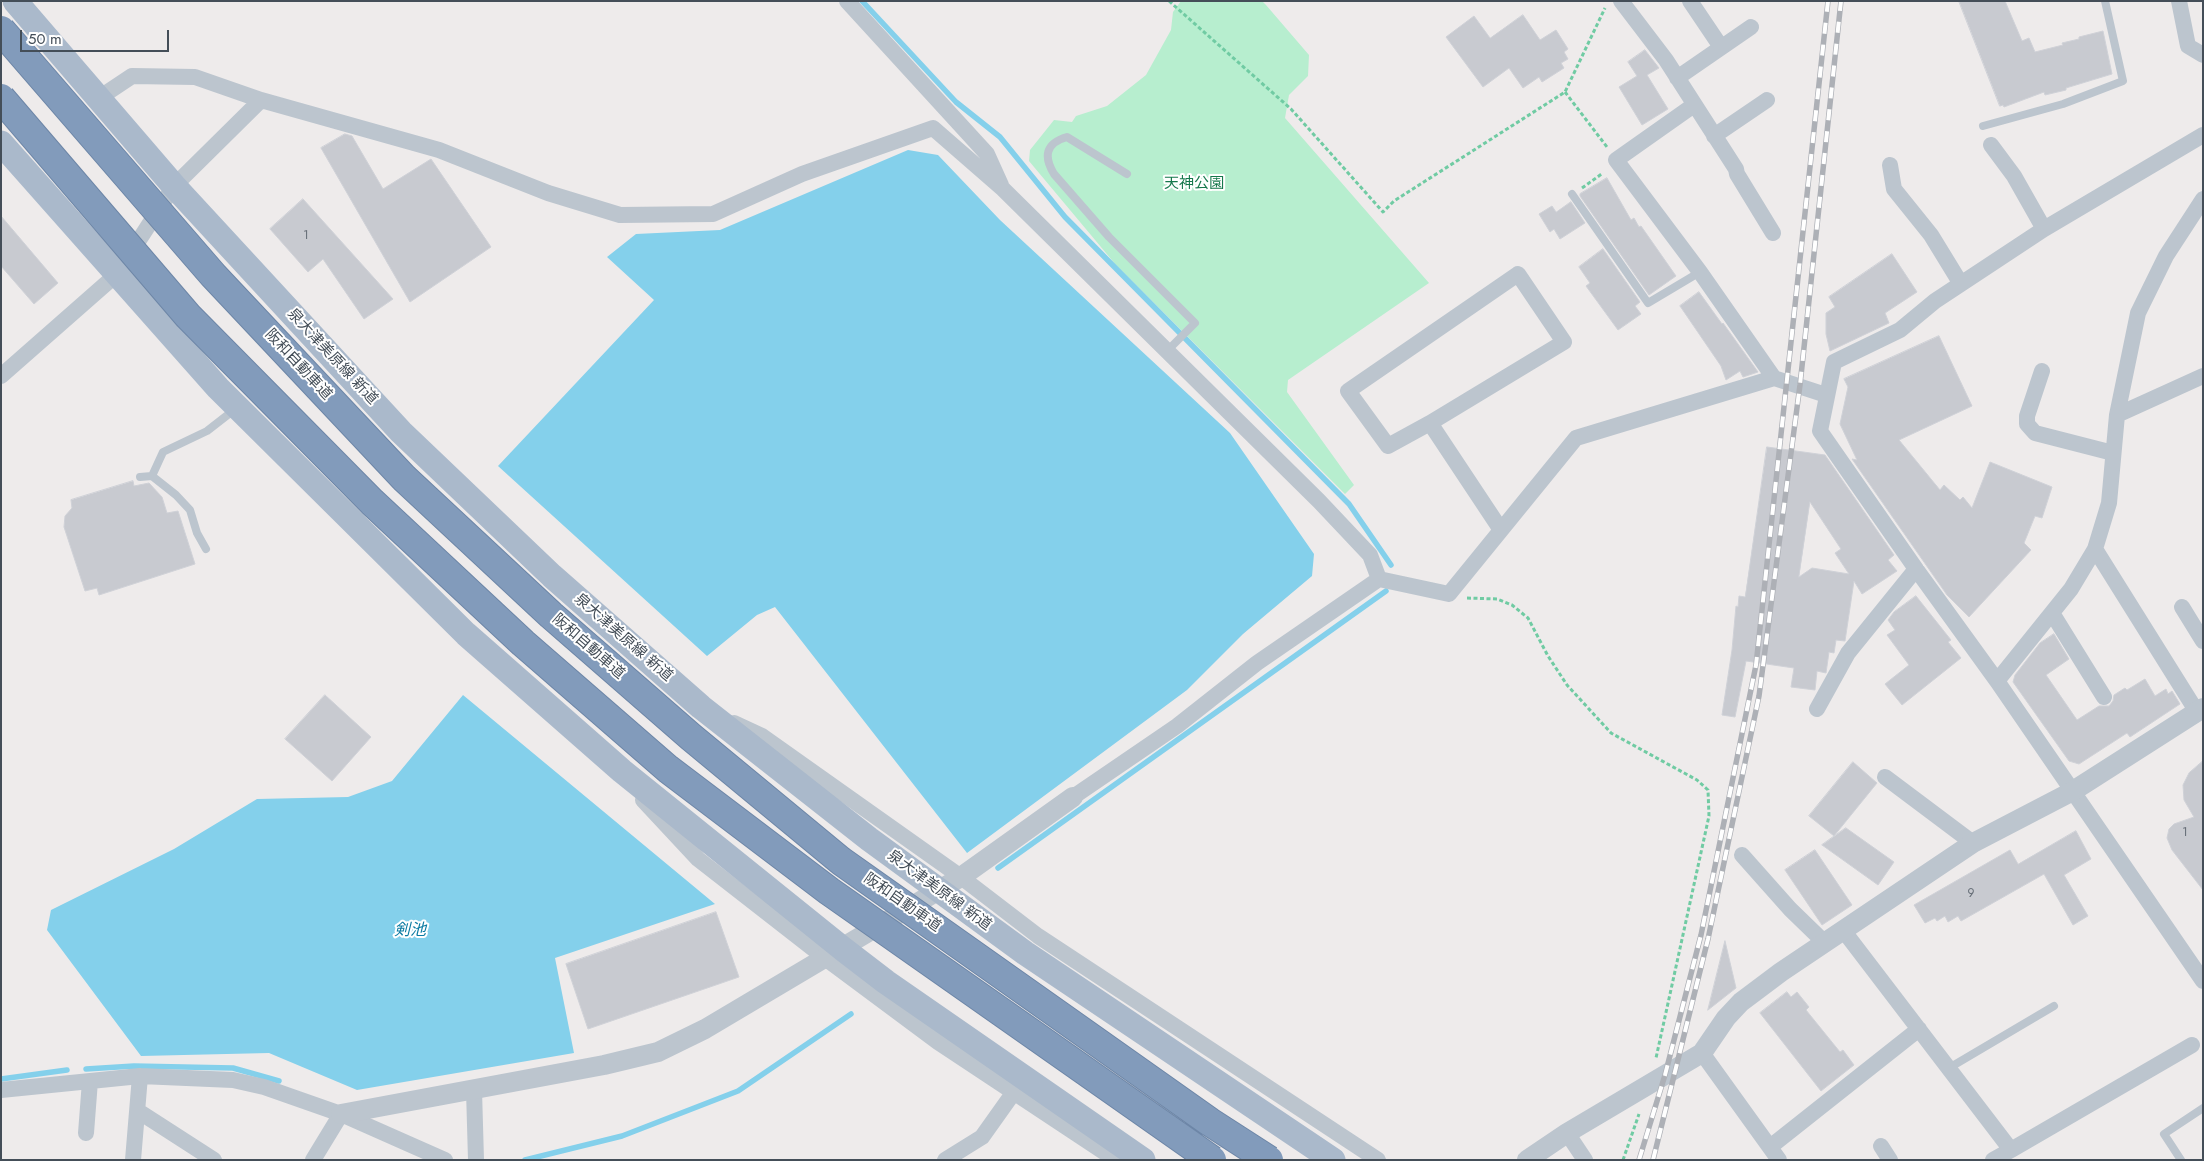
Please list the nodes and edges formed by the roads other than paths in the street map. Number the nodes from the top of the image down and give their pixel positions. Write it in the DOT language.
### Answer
graph roads {
  1 [pos="15,1"];
  2 [pos="848,1"];
  3 [pos="1621,1"];
  4 [pos="1690,1"];
  5 [pos="2105,1"];
  6 [pos="2179,1"];
  7 [pos="1751,27"];
  8 [pos="1,30"];
  9 [pos="1721,47"];
  10 [pos="2203,54"];
  11 [pos="1677,78"];
  12 [pos="1,98"];
  13 [pos="99,98"];
  14 [pos="261,100"];
  15 [pos="1767,100"];
  16 [pos="1694,105"];
  17 [pos="1983,126"];
  18 [pos="2203,135"];
  19 [pos="1714,136"];
  20 [pos="1,142"];
  21 [pos="1991,145"];
  22 [pos="1890,165"];
  23 [pos="1127,174"];
  24 [pos="174,186"];
  25 [pos="1003,189"];
  26 [pos="1572,194"];
  27 [pos="2203,199"];
  28 [pos="2044,229"];
  29 [pos="1773,234"];
  30 [pos="1700,272"];
  31 [pos="117,274"];
  32 [pos="1961,284"];
  33 [pos="1167,351"];
  34 [pos="2042,371"];
  35 [pos="1,376"];
  36 [pos="2203,376"];
  37 [pos="1774,378"];
  38 [pos="1826,395"];
  39 [pos="237,407"];
  40 [pos="2116,415"];
  41 [pos="1430,423"];
  42 [pos="2113,453"];
  43 [pos="152,476"];
  44 [pos="140,477"];
  45 [pos="1501,530"];
  46 [pos="206,549"];
  47 [pos="2095,549"];
  48 [pos="1916,570"];
  49 [pos="1379,579"];
  50 [pos="2182,607"];
  51 [pos="2052,613"];
  52 [pos="2203,641"];
  53 [pos="1997,681"];
  54 [pos="2104,697"];
  55 [pos="701,707"];
  56 [pos="1817,710"];
  57 [pos="2200,710"];
  58 [pos="1885,777"];
  59 [pos="2073,791"];
  60 [pos="1073,796"];
  61 [pos="1973,843"];
  62 [pos="1742,855"];
  63 [pos="962,877"];
  64 [pos="938,890"];
  65 [pos="1843,930"];
  66 [pos="1824,942"];
  67 [pos="834,954"];
  68 [pos="2203,980"];
  69 [pos="2054,1006"];
  70 [pos="1919,1029"];
  71 [pos="2192,1045"];
  72 [pos="1702,1053"];
  73 [pos="1949,1068"];
  74 [pos="140,1076"];
  75 [pos="90,1081"];
  76 [pos="1,1090"];
  77 [pos="474,1090"];
  78 [pos="1014,1092"];
  79 [pos="2203,1108"];
  80 [pos="138,1111"];
  81 [pos="341,1114"];
  82 [pos="86,1133"];
  83 [pos="1567,1134"];
  84 [pos="1881,1146"];
  85 [pos="2011,1150"];
  86 [pos="1774,1153"];
  87 [pos="133,1160"];
  88 [pos="214,1160"];
  89 [pos="313,1160"];
  90 [pos="445,1160"];
  91 [pos="476,1160"];
  92 [pos="945,1160"];
  93 [pos="1116,1160"];
  94 [pos="1143,1160"];
  95 [pos="1212,1160"];
  96 [pos="1269,1160"];
  97 [pos="1333,1160"];
  98 [pos="1378,1160"];
  99 [pos="1527,1160"];
  100 [pos="1585,1160"];
  101 [pos="1890,1160"];
  102 [pos="1994,1160"];
  103 [pos="2181,1160"];
  1 -- 13 [label="main road, 泉大津美原線 新道"];
  2 -- 25 [label="street"];
  3 -- 11 [label="street"];
  4 -- 9 [label="street"];
  5 -- 17 [label="lane"];
  6 -- 10 [label="street"];
  7 -- 9 [label="street"];
  8 -- 96 [label="highway, 阪和自動車道, bridge"];
  9 -- 11 [label="street"];
  11 -- 16 [label="street"];
  12 -- 95 [label="highway, bridge"];
  13 -- 14 [label="street"];
  13 -- 24 [label="main road, 泉大津美原線 新道"];
  14 -- 24 [label="street"];
  14 -- 25 [label="street"];
  15 -- 19 [label="street"];
  16 -- 19 [label="street"];
  16 -- 30 [label="street"];
  18 -- 28 [label="street"];
  19 -- 29 [label="street"];
  20 -- 31 [label="main road"];
  21 -- 28 [label="street"];
  22 -- 32 [label="street"];
  23 -- 33 [label="lane"];
  24 -- 31 [label="street"];
  24 -- 55 [label="main road, 泉大津美原線 新道"];
  25 -- 33 [label="street"];
  26 -- 30 [label="lane"];
  27 -- 40 [label="street"];
  28 -- 32 [label="street"];
  30 -- 37 [label="street"];
  31 -- 35 [label="street"];
  31 -- 39 [label="main road"];
  32 -- 38 [label="street"];
  33 -- 49 [label="street"];
  34 -- 42 [label="street"];
  36 -- 40 [label="street"];
  37 -- 38 [label="street"];
  37 -- 45 [label="street"];
  38 -- 48 [label="street"];
  39 -- 43 [label="lane"];
  39 -- 67 [label="main road"];
  40 -- 42 [label="street"];
  41 -- 41 [label="street"];
  41 -- 45 [label="street"];
  42 -- 47 [label="street"];
  43 -- 44 [label="lane"];
  43 -- 46 [label="lane"];
  45 -- 49 [label="street"];
  47 -- 51 [label="street"];
  47 -- 57 [label="street"];
  48 -- 53 [label="street"];
  48 -- 56 [label="street"];
  49 -- 60 [label="street"];
  50 -- 52 [label="street"];
  51 -- 53 [label="street"];
  51 -- 54 [label="street"];
  53 -- 59 [label="street"];
  55 -- 63 [label="street"];
  55 -- 64 [label="main road, 泉大津美原線 新道"];
  57 -- 59 [label="street"];
  58 -- 61 [label="street"];
  59 -- 61 [label="street"];
  59 -- 68 [label="street"];
  60 -- 63 [label="street"];
  61 -- 65 [label="street"];
  62 -- 66 [label="street"];
  63 -- 64 [label="street"];
  63 -- 98 [label="street"];
  64 -- 67 [label="street"];
  64 -- 97 [label="main road, 泉大津美原線 新道"];
  65 -- 66 [label="street"];
  65 -- 70 [label="street"];
  66 -- 72 [label="street"];
  67 -- 77 [label="street"];
  67 -- 78 [label="street"];
  67 -- 94 [label="main road"];
  69 -- 73 [label="lane"];
  70 -- 73 [label="street"];
  70 -- 86 [label="street"];
  71 -- 85 [label="street"];
  72 -- 83 [label="street"];
  72 -- 86 [label="street"];
  73 -- 85 [label="street"];
  74 -- 75 [label="street"];
  74 -- 80 [label="street"];
  74 -- 81 [label="street"];
  75 -- 76 [label="street"];
  75 -- 82 [label="street"];
  77 -- 81 [label="street"];
  77 -- 91 [label="street"];
  78 -- 92 [label="street"];
  78 -- 93 [label="street"];
  79 -- 103 [label="lane"];
  80 -- 87 [label="street"];
  80 -- 88 [label="street"];
  81 -- 89 [label="street"];
  81 -- 90 [label="street"];
  83 -- 99 [label="street"];
  83 -- 100 [label="street"];
  84 -- 101 [label="street"];
  85 -- 102 [label="street"];
}
